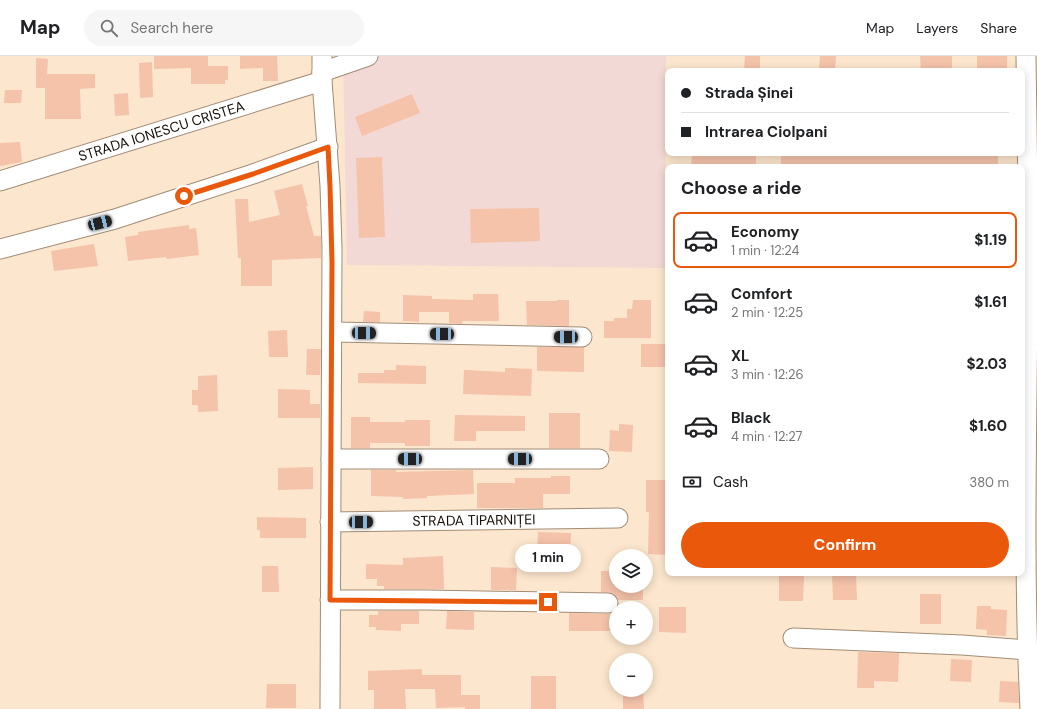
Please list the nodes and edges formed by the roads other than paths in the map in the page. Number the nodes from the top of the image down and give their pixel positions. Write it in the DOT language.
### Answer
graph roads {
  1 [pos="368,56"];
  2 [pos="1026,56"];
  3 [pos="322,70"];
  4 [pos="1025,96"];
  5 [pos="328,147"];
  6 [pos="1025,156"];
  7 [pos="0,181"];
  8 [pos="1029,241"];
  9 [pos="0,249"];
  10 [pos="1025,293"];
  11 [pos="333,332"];
  12 [pos="582,337"];
  13 [pos="331,459"];
  14 [pos="599,459"];
  15 [pos="618,518"];
  16 [pos="330,522"];
  17 [pos="1031,538"];
  18 [pos="330,600"];
  19 [pos="608,603"];
  20 [pos="793,638"];
  21 [pos="1027,650"];
  22 [pos="330,709"];
  23 [pos="1030,709"];
  1 -- 3 [label="street, STRADA IONESCU CRISTEA"];
  2 -- 4 [label="street"];
  3 -- 5 [label="street"];
  3 -- 7 [label="street, STRADA IONESCU CRISTEA"];
  5 -- 9 [label="street"];
  5 -- 11 [label="street"];
  6 -- 8 [label="street"];
  8 -- 10 [label="street"];
  10 -- 17 [label="street"];
  11 -- 12 [label="street"];
  11 -- 13 [label="street"];
  13 -- 14 [label="street"];
  13 -- 16 [label="street"];
  15 -- 16 [label="street, STRADA TIPARNIȚEI"];
  16 -- 18 [label="street"];
  17 -- 21 [label="street"];
  18 -- 19 [label="street"];
  18 -- 22 [label="street"];
  20 -- 21 [label="street"];
  21 -- 23 [label="street"];
}
